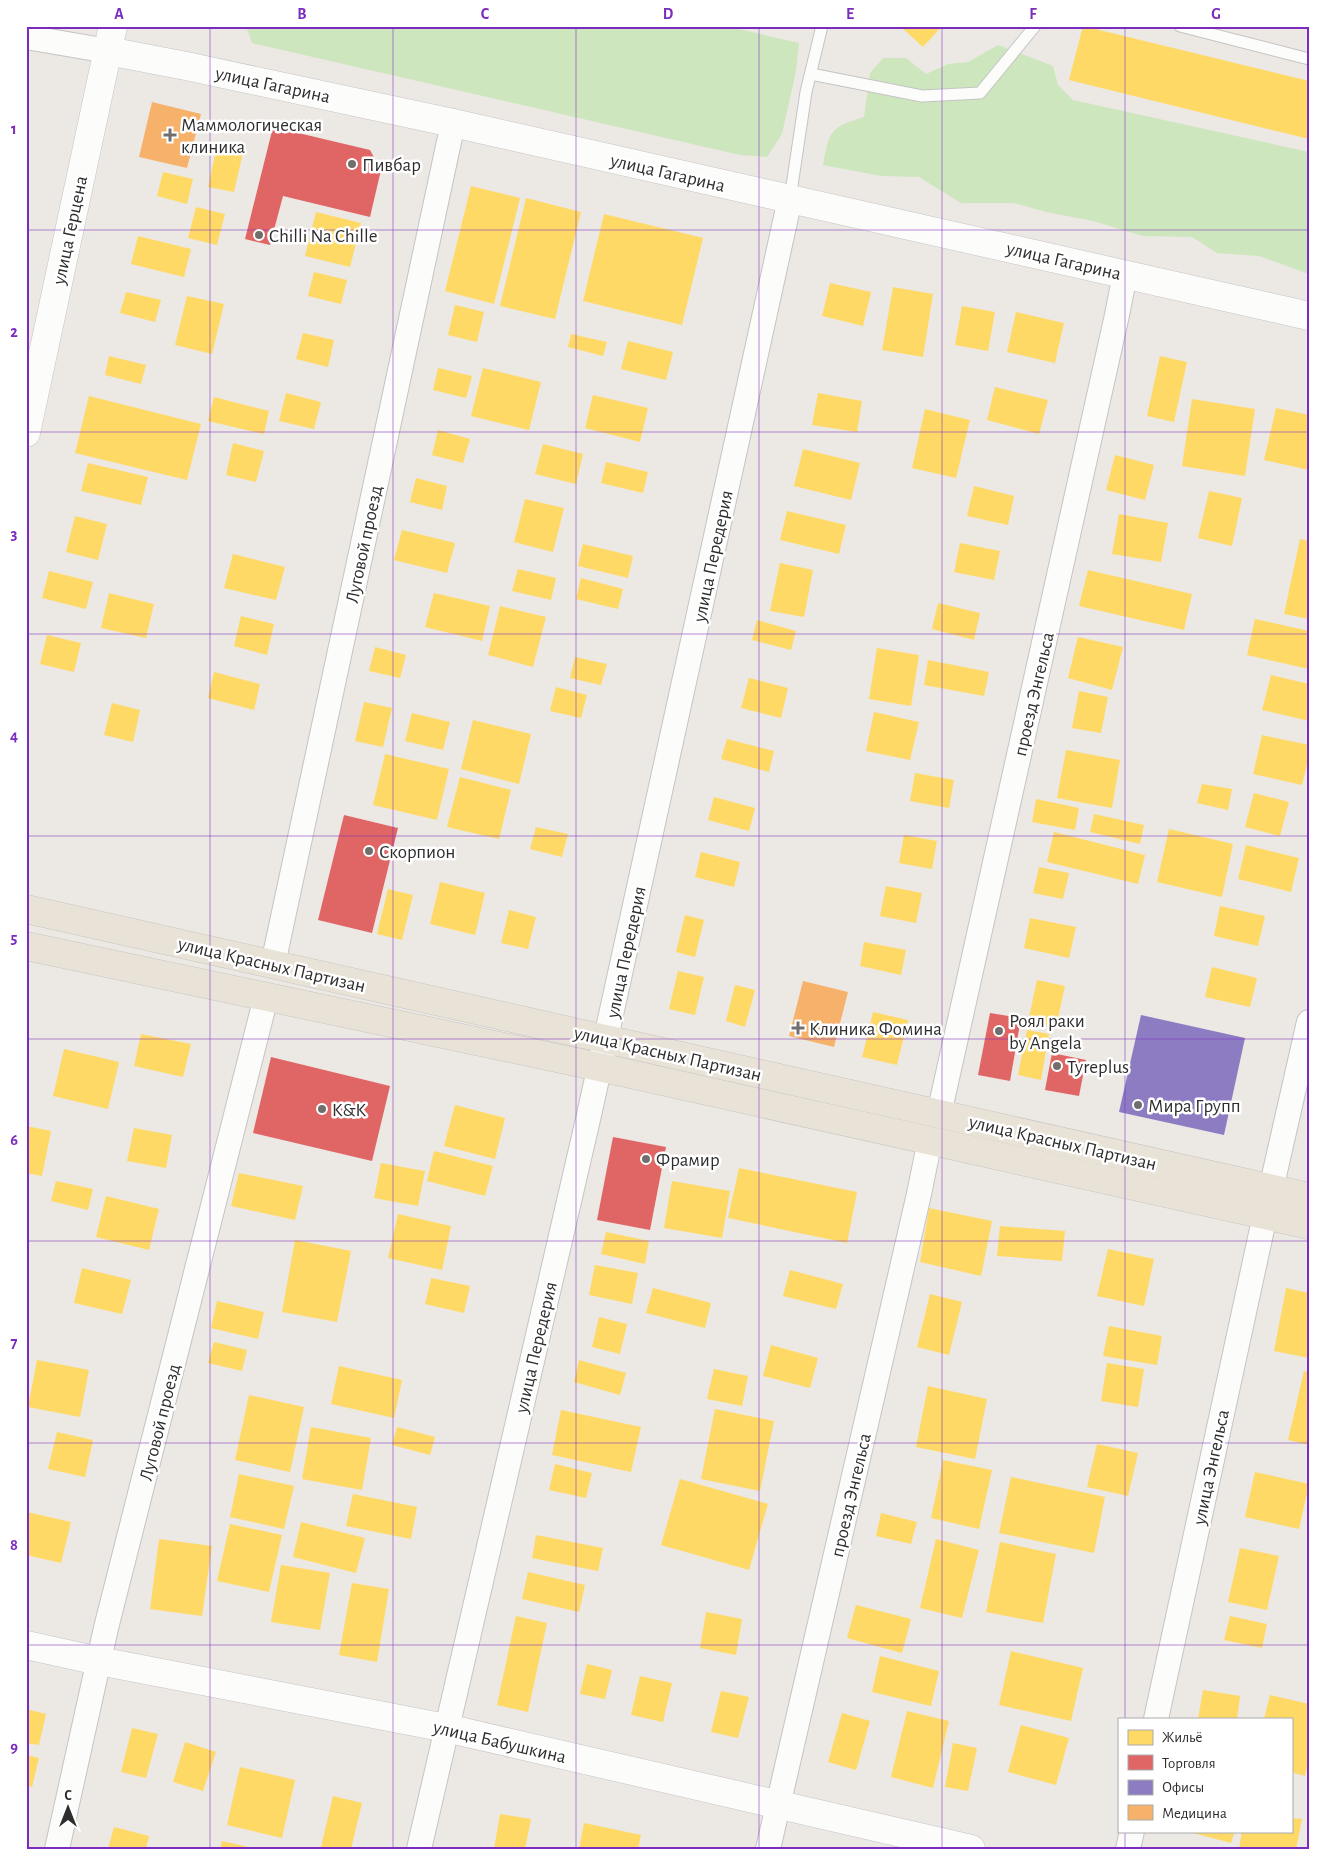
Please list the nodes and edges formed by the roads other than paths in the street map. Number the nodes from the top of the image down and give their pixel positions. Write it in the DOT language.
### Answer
graph roads {
  1 [pos="822,26"];
  2 [pos="1035,26"];
  3 [pos="1180,26"];
  4 [pos="26,37"];
  5 [pos="111,38"];
  6 [pos="1309,59"];
  7 [pos="810,74"];
  8 [pos="453,123"];
  9 [pos="790,199"];
  10 [pos="1125,274"];
  11 [pos="1309,316"];
  12 [pos="26,433"];
  13 [pos="26,909"];
  14 [pos="26,946"];
  15 [pos="273,964"];
  16 [pos="266,996"];
  17 [pos="1309,1022"];
  18 [pos="605,1039"];
  19 [pos="599,1067"];
  20 [pos="939,1114"];
  21 [pos="930,1140"];
  22 [pos="1271,1189"];
  23 [pos="1309,1197"];
  24 [pos="1265,1215"];
  25 [pos="1309,1225"];
  26 [pos="26,1645"];
  27 [pos="98,1661"];
  28 [pos="1156,1718"];
  29 [pos="446,1728"];
  30 [pos="778,1806"];
  31 [pos="1132,1832"];
  32 [pos="57,1849"];
  33 [pos="419,1849"];
  34 [pos="768,1849"];
  35 [pos="971,1849"];
  36 [pos="1128,1849"];
  1 -- 7 [label="lane"];
  2 -- 7 [label="lane"];
  3 -- 6 [label="lane"];
  4 -- 5 [label="street, улица Гагарина"];
  5 -- 8 [label="street, улица Гагарина"];
  5 -- 12 [label="street, улица Герцена"];
  7 -- 9 [label="lane"];
  8 -- 9 [label="street, улица Гагарина"];
  8 -- 15 [label="street, Луговой проезд"];
  9 -- 10 [label="street, улица Гагарина"];
  9 -- 18 [label="street, улица Передерия"];
  10 -- 11 [label="street, улица Гагарина"];
  10 -- 20 [label="street, проезд Энгельса"];
  13 -- 15 [label="highway, улица Красных Партизан"];
  14 -- 16 [label="highway, улица Красных Партизан"];
  15 -- 18 [label="highway, улица Красных Партизан"];
  16 -- 19 [label="highway, улица Красных Партизан"];
  16 -- 27 [label="street, Луговой проезд"];
  17 -- 22 [label="street"];
  18 -- 19 [label="street, улица Передерия"];
  18 -- 20 [label="highway, улица Красных Партизан"];
  19 -- 21 [label="highway, улица Красных Партизан"];
  19 -- 29 [label="street, улица Передерия"];
  20 -- 22 [label="highway, улица Красных Партизан"];
  21 -- 24 [label="highway, улица Красных Партизан"];
  21 -- 30 [label="street, проезд Энгельса"];
  22 -- 23 [label="highway, улица Красных Партизан"];
  24 -- 25 [label="highway, улица Красных Партизан"];
  24 -- 28 [label="street, улица Энгельса"];
  26 -- 27 [label="street, улица Бабушкина"];
  27 -- 29 [label="street, улица Бабушкина"];
  27 -- 32 [label="street, Луговой проезд"];
  29 -- 30 [label="street, улица Бабушкина"];
  29 -- 33 [label="street, улица Передерия"];
  30 -- 34 [label="street, проезд Энгельса"];
  30 -- 35 [label="street, улица Бабушкина"];
  31 -- 36 [label="street"];
}
